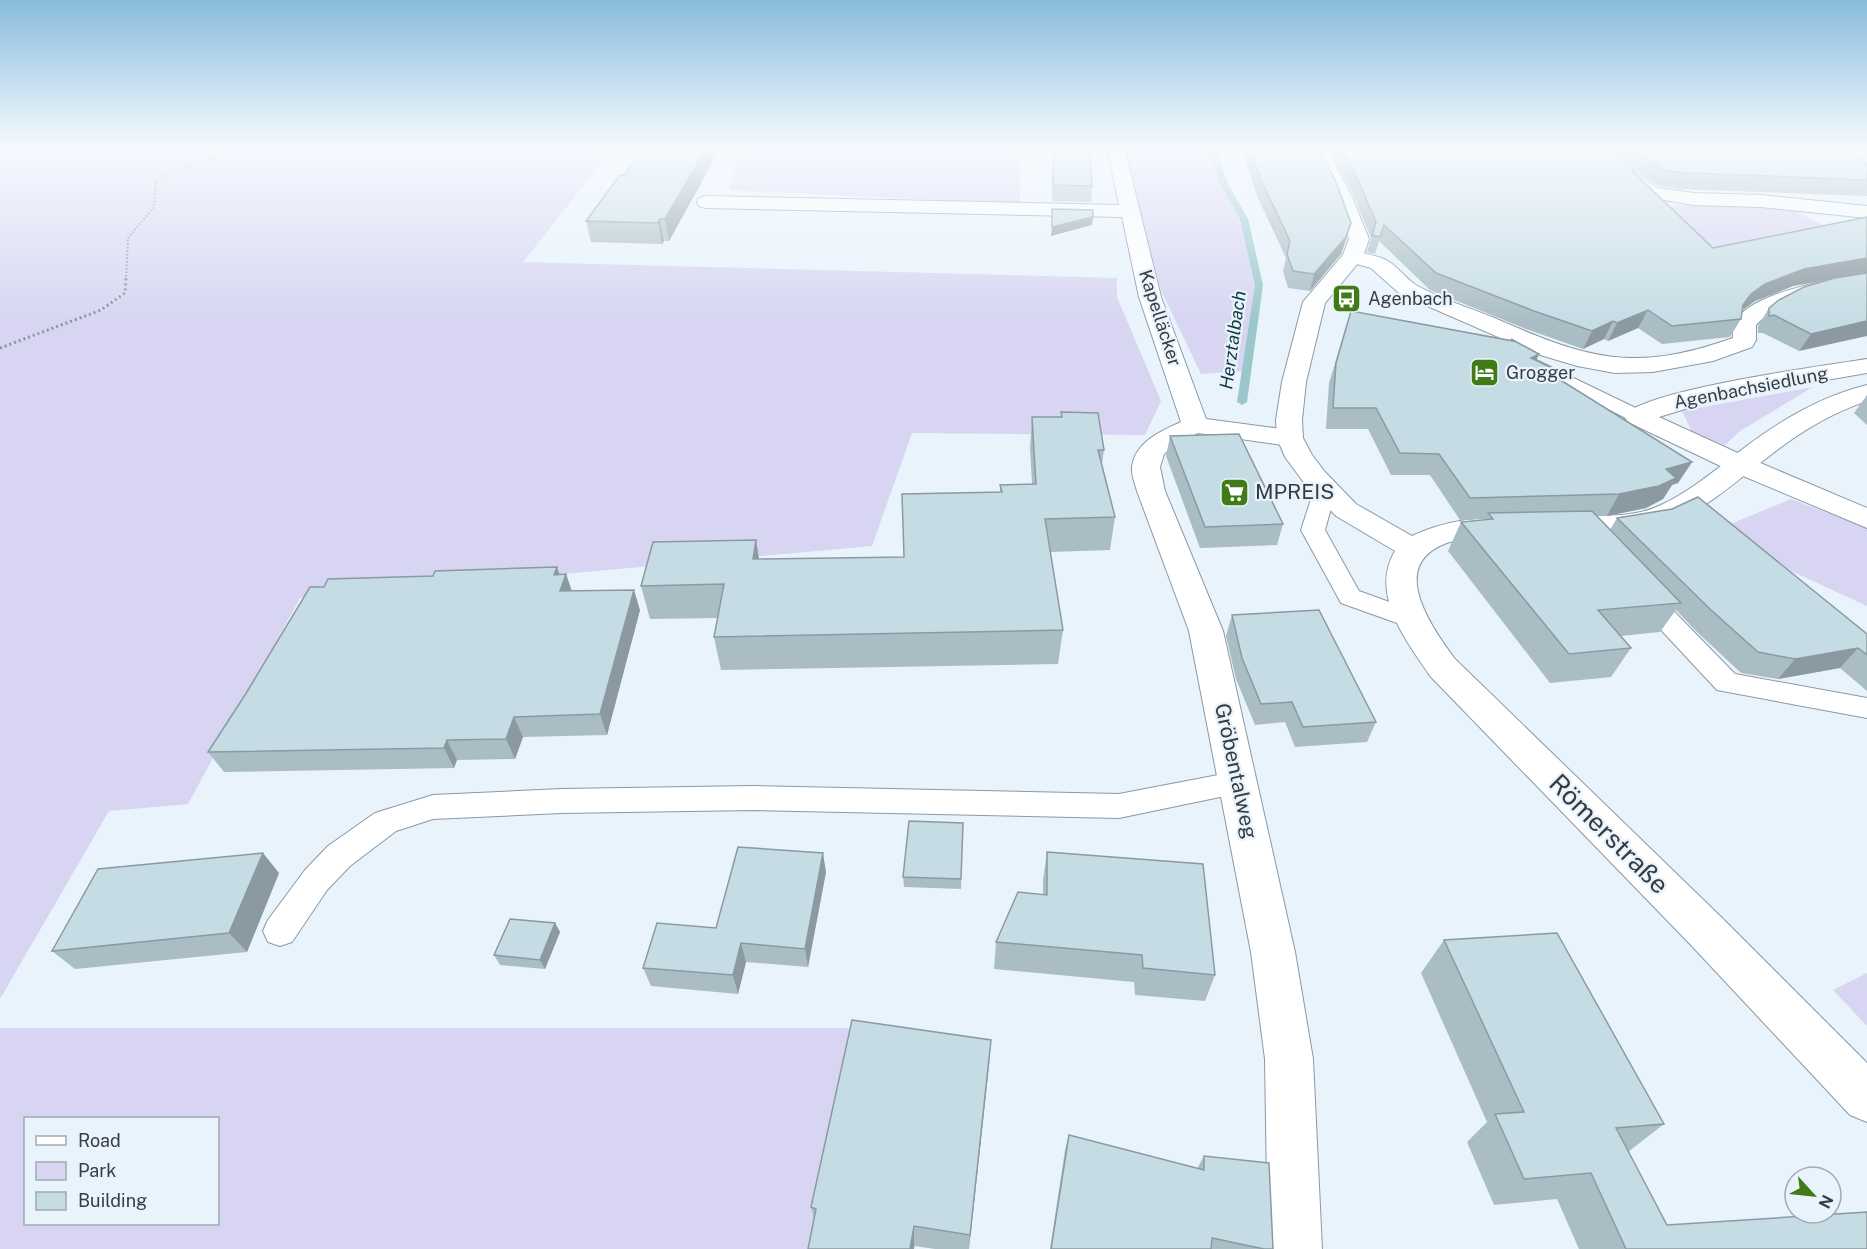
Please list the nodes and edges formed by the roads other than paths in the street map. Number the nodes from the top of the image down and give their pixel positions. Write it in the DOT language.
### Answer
graph roads {
  1 [pos="880,205"];
  2 [pos="1128,205"];
  3 [pos="1347,205"];
  4 [pos="1802,205"];
  5 [pos="1129,210"];
  6 [pos="1867,212"];
  7 [pos="1353,257"];
  8 [pos="1867,281"];
  9 [pos="1488,341"];
  10 [pos="1867,366"];
  11 [pos="1867,393"];
  12 [pos="1636,416"];
  13 [pos="1195,425"];
  14 [pos="1290,438"];
  15 [pos="1741,465"];
  16 [pos="1325,490"];
  17 [pos="1853,511"];
  18 [pos="1867,519"];
  19 [pos="1579,527"];
  20 [pos="1413,549"];
  21 [pos="1604,553"];
  22 [pos="1628,579"];
  23 [pos="1411,619"];
  24 [pos="1867,708"];
  25 [pos="1239,783"];
  26 [pos="280,931"];
  27 [pos="1867,1098"];
  28 [pos="1296,1249"];
  1 -- 5 [label="street"];
  2 -- 5 [label="street, Kapelläcker"];
  3 -- 7 [label="street"];
  4 -- 6 [label="street"];
  5 -- 13 [label="street, Kapelläcker"];
  7 -- 8 [label="street, Agenbachsiedlung"];
  7 -- 14 [label="street"];
  9 -- 12 [label="lane"];
  10 -- 12 [label="street, Agenbachsiedlung"];
  11 -- 15 [label="street"];
  12 -- 15 [label="street"];
  13 -- 14 [label="street"];
  13 -- 25 [label="street, Gröbentalweg"];
  14 -- 16 [label="street"];
  15 -- 17 [label="street"];
  15 -- 19 [label="street"];
  16 -- 20 [label="street"];
  16 -- 23 [label="lane"];
  17 -- 18 [label="street"];
  19 -- 20 [label="street"];
  19 -- 21 [label="lane"];
  20 -- 23 [label="street, Römerstraße"];
  22 -- 24 [label="lane"];
  23 -- 27 [label="street, Römerstraße"];
  25 -- 26 [label="lane"];
  25 -- 28 [label="street, Gröbentalweg"];
}
